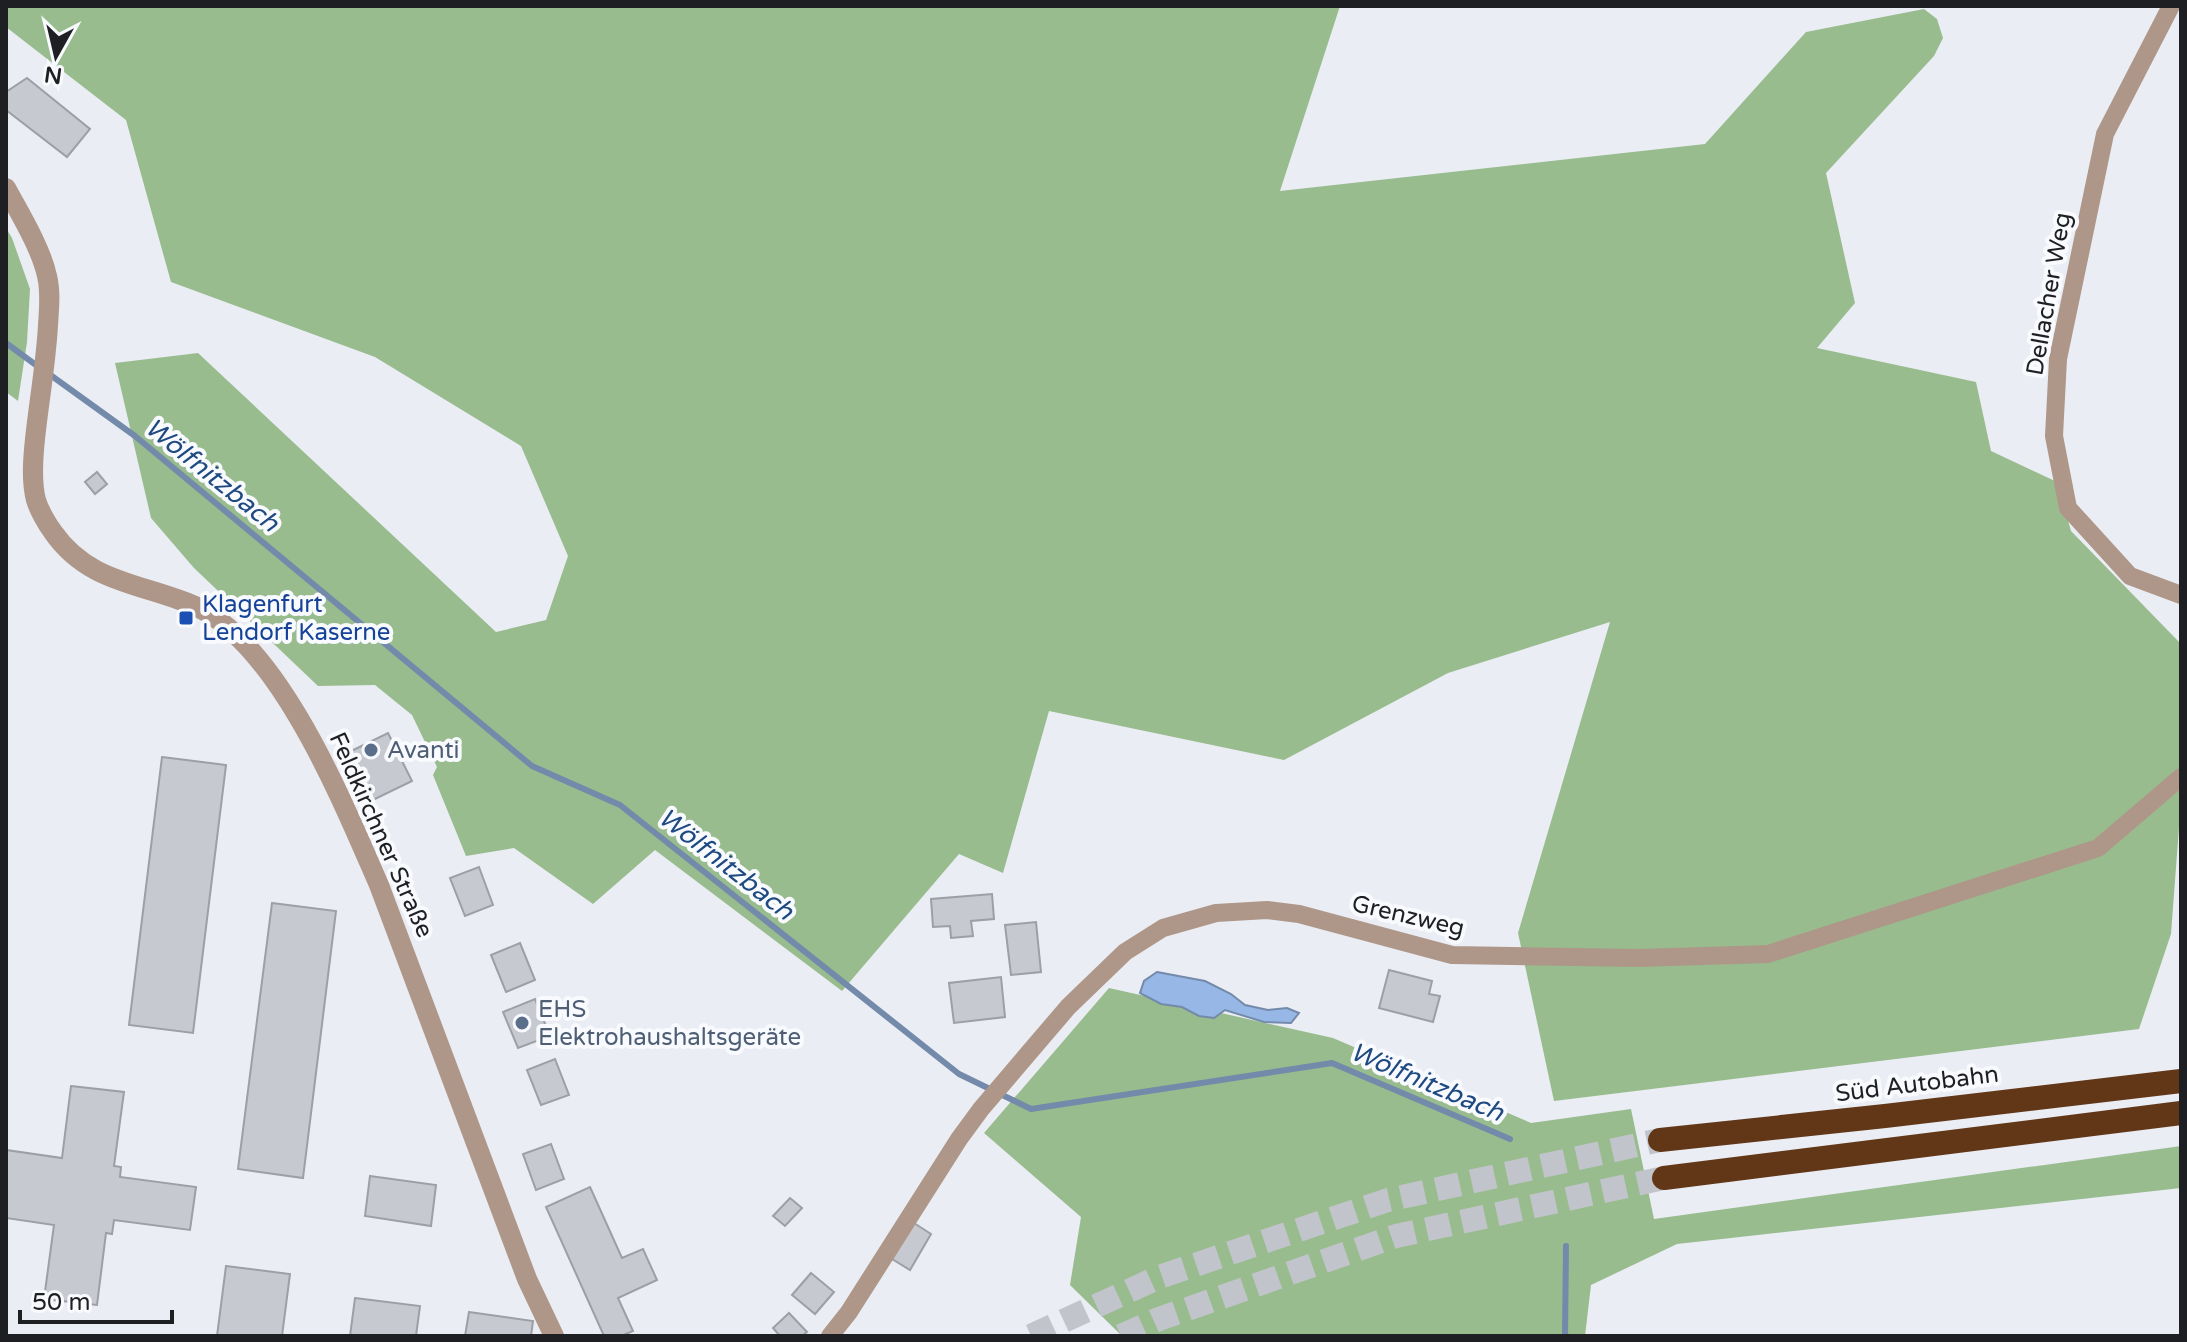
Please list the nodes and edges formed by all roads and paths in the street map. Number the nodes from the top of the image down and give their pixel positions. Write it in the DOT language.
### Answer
graph roads {
  1 [pos="2171,6"];
  2 [pos="6,188"];
  3 [pos="2181,595"];
  4 [pos="2181,777"];
  5 [pos="2181,1081"];
  6 [pos="2181,1113"];
  7 [pos="1660,1140"];
  8 [pos="1664,1178"];
  9 [pos="554,1336"];
  10 [pos="830,1336"];
  1 -- 3 [label="street, Dellacher Weg"];
  2 -- 9 [label="street, Feldkirchner Straße"];
  4 -- 10 [label="street, Grenzweg"];
  5 -- 7 [label="highway, Süd Autobahn"];
  6 -- 8 [label="highway"];
}
